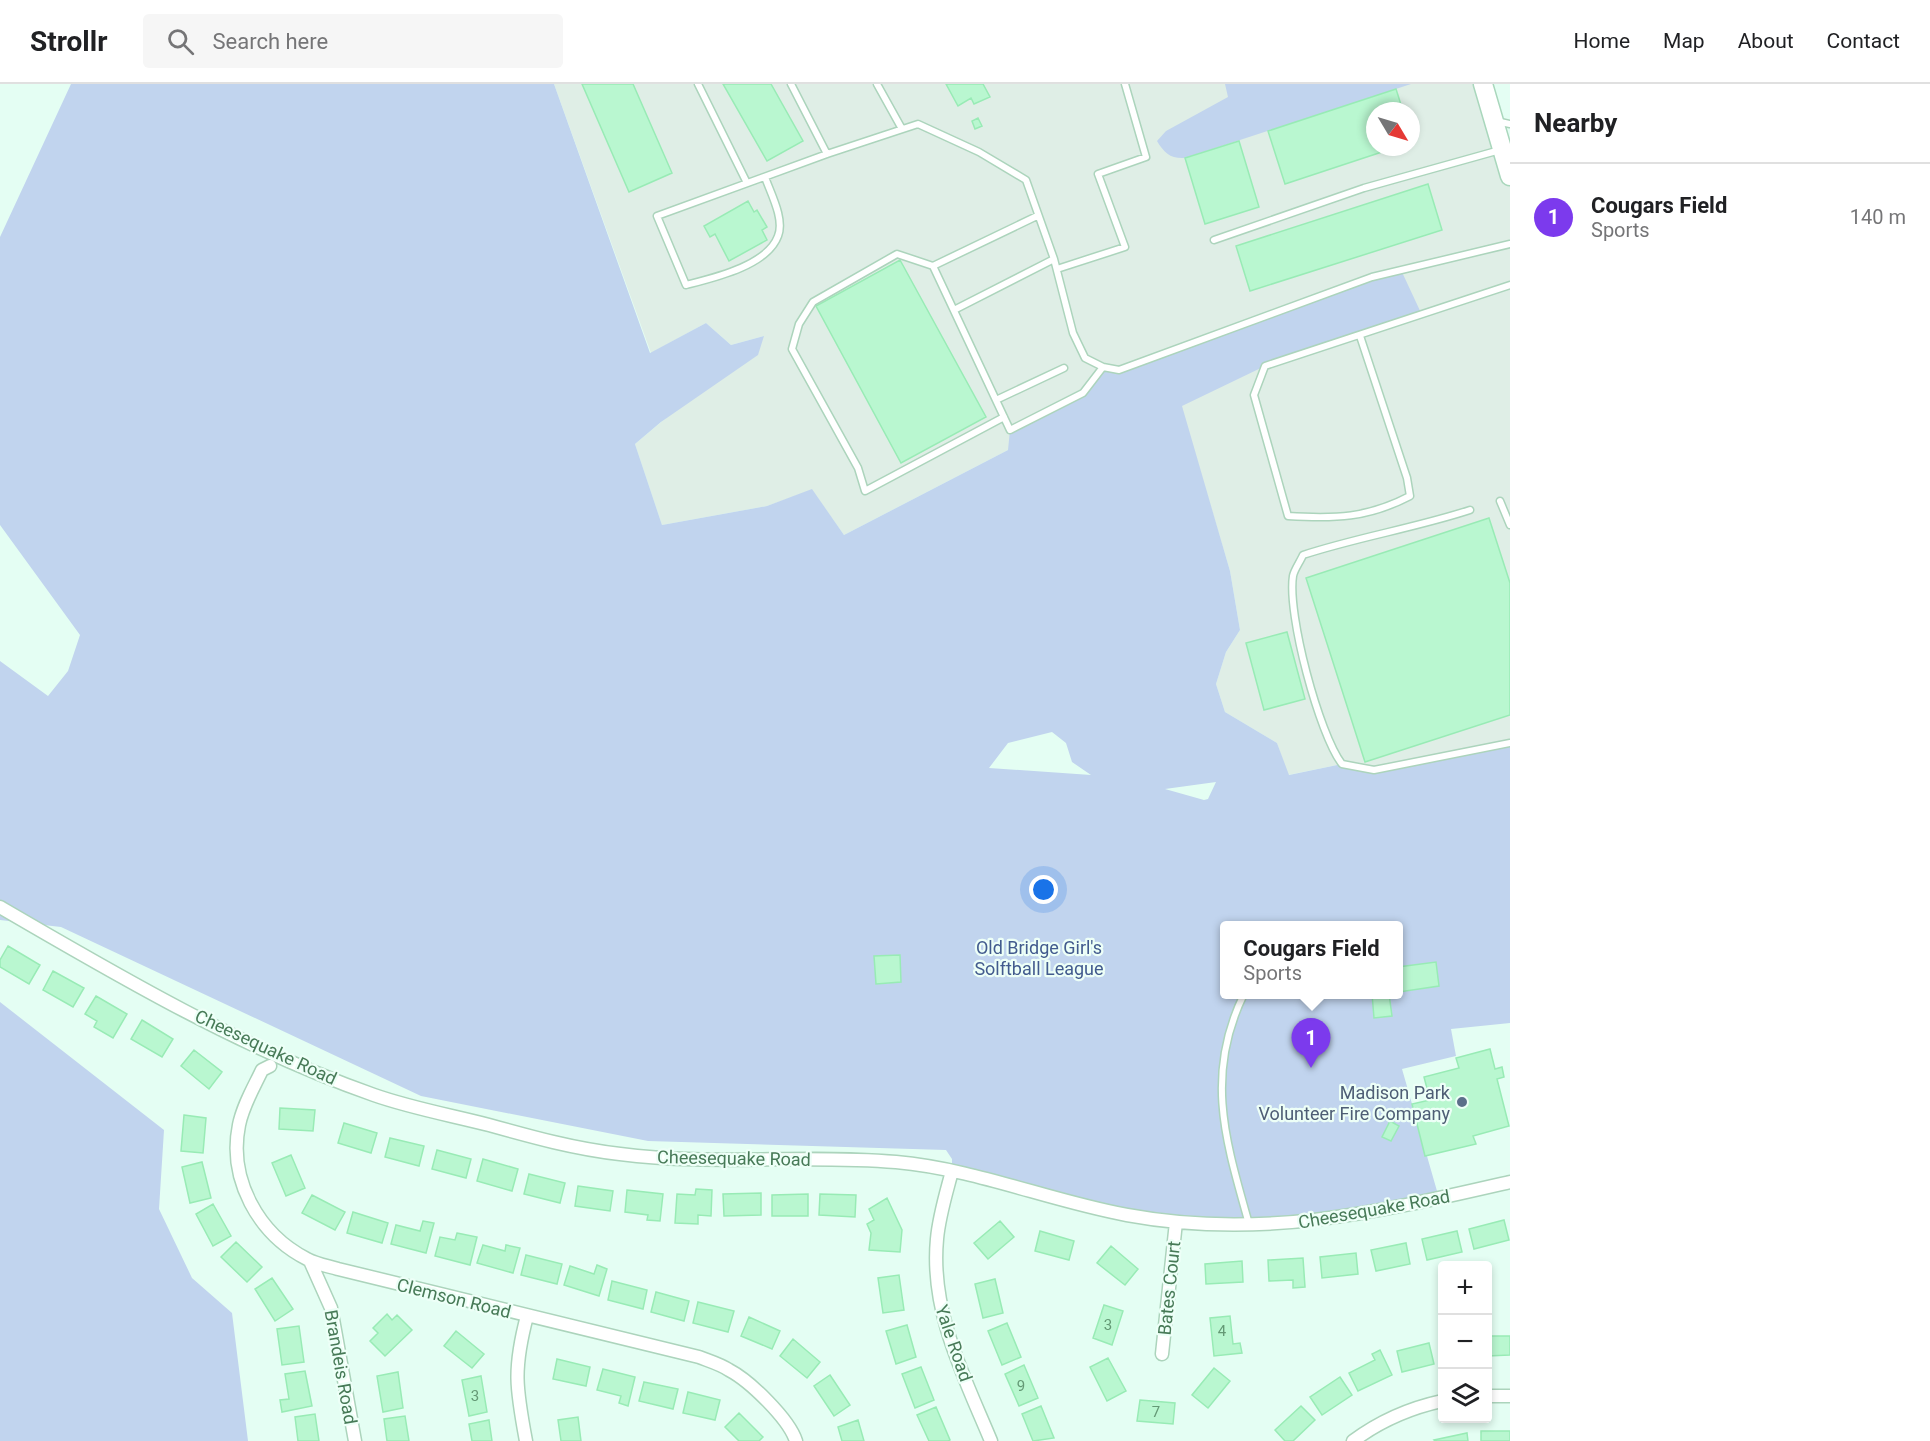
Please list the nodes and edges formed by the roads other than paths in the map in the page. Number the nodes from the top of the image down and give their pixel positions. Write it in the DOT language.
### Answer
graph roads {
  1 [pos="698,84"];
  2 [pos="790,84"];
  3 [pos="877,84"];
  4 [pos="1125,84"];
  5 [pos="1483,84"];
  6 [pos="1501,122"];
  7 [pos="902,129"];
  8 [pos="1501,149"];
  9 [pos="827,154"];
  10 [pos="1510,176"];
  11 [pos="765,177"];
  12 [pos="747,183"];
  13 [pos="1037,216"];
  14 [pos="1214,240"];
  15 [pos="1510,244"];
  16 [pos="1054,259"];
  17 [pos="933,266"];
  18 [pos="1057,269"];
  19 [pos="1510,285"];
  20 [pos="954,310"];
  21 [pos="1360,336"];
  22 [pos="1103,367"];
  23 [pos="1064,368"];
  24 [pos="996,400"];
  25 [pos="1004,417"];
  26 [pos="1500,501"];
  27 [pos="1470,510"];
  28 [pos="1510,525"];
  29 [pos="1510,743"];
  30 [pos="0,907"];
  31 [pos="1242,999"];
  32 [pos="270,1066"];
  33 [pos="952,1172"];
  34 [pos="1510,1182"];
  35 [pos="1176,1222"];
  36 [pos="1250,1225"];
  37 [pos="310,1261"];
  38 [pos="526,1316"];
  39 [pos="1162,1354"];
  40 [pos="1492,1396"];
  41 [pos="1510,1396"];
  42 [pos="1438,1402"];
  43 [pos="355,1441"];
  44 [pos="526,1441"];
  45 [pos="796,1441"];
  46 [pos="991,1441"];
  47 [pos="1353,1441"];
  1 -- 12 [label="lane"];
  2 -- 9 [label="lane"];
  3 -- 7 [label="lane"];
  4 -- 18 [label="lane"];
  5 -- 6 [label="main road"];
  6 -- 8 [label="main road"];
  7 -- 9 [label="lane"];
  7 -- 13 [label="lane"];
  8 -- 10 [label="main road"];
  8 -- 14 [label="lane"];
  9 -- 11 [label="lane"];
  11 -- 12 [label="lane"];
  11 -- 12 [label="lane"];
  13 -- 16 [label="lane"];
  13 -- 17 [label="lane"];
  15 -- 22 [label="lane"];
  16 -- 18 [label="lane"];
  16 -- 20 [label="lane"];
  17 -- 20 [label="lane"];
  17 -- 25 [label="lane"];
  18 -- 22 [label="lane"];
  19 -- 21 [label="lane"];
  20 -- 24 [label="lane"];
  21 -- 21 [label="lane"];
  22 -- 25 [label="lane"];
  23 -- 24 [label="lane"];
  24 -- 25 [label="lane"];
  26 -- 28 [label="lane"];
  27 -- 29 [label="lane"];
  30 -- 33 [label="street, Cheesequake Road"];
  31 -- 36 [label="lane"];
  32 -- 37 [label="street, Clemson Road"];
  33 -- 35 [label="street, Cheesequake Road"];
  33 -- 46 [label="street, Yale Road"];
  34 -- 36 [label="street, Cheesequake Road"];
  35 -- 36 [label="street, Cheesequake Road"];
  35 -- 39 [label="street, Bates Court"];
  37 -- 38 [label="street, Clemson Road"];
  37 -- 43 [label="street, Brandeis Road"];
  38 -- 44 [label="street"];
  38 -- 45 [label="street, Clemson Road"];
  40 -- 41 [label="street"];
  42 -- 47 [label="street"];
}
